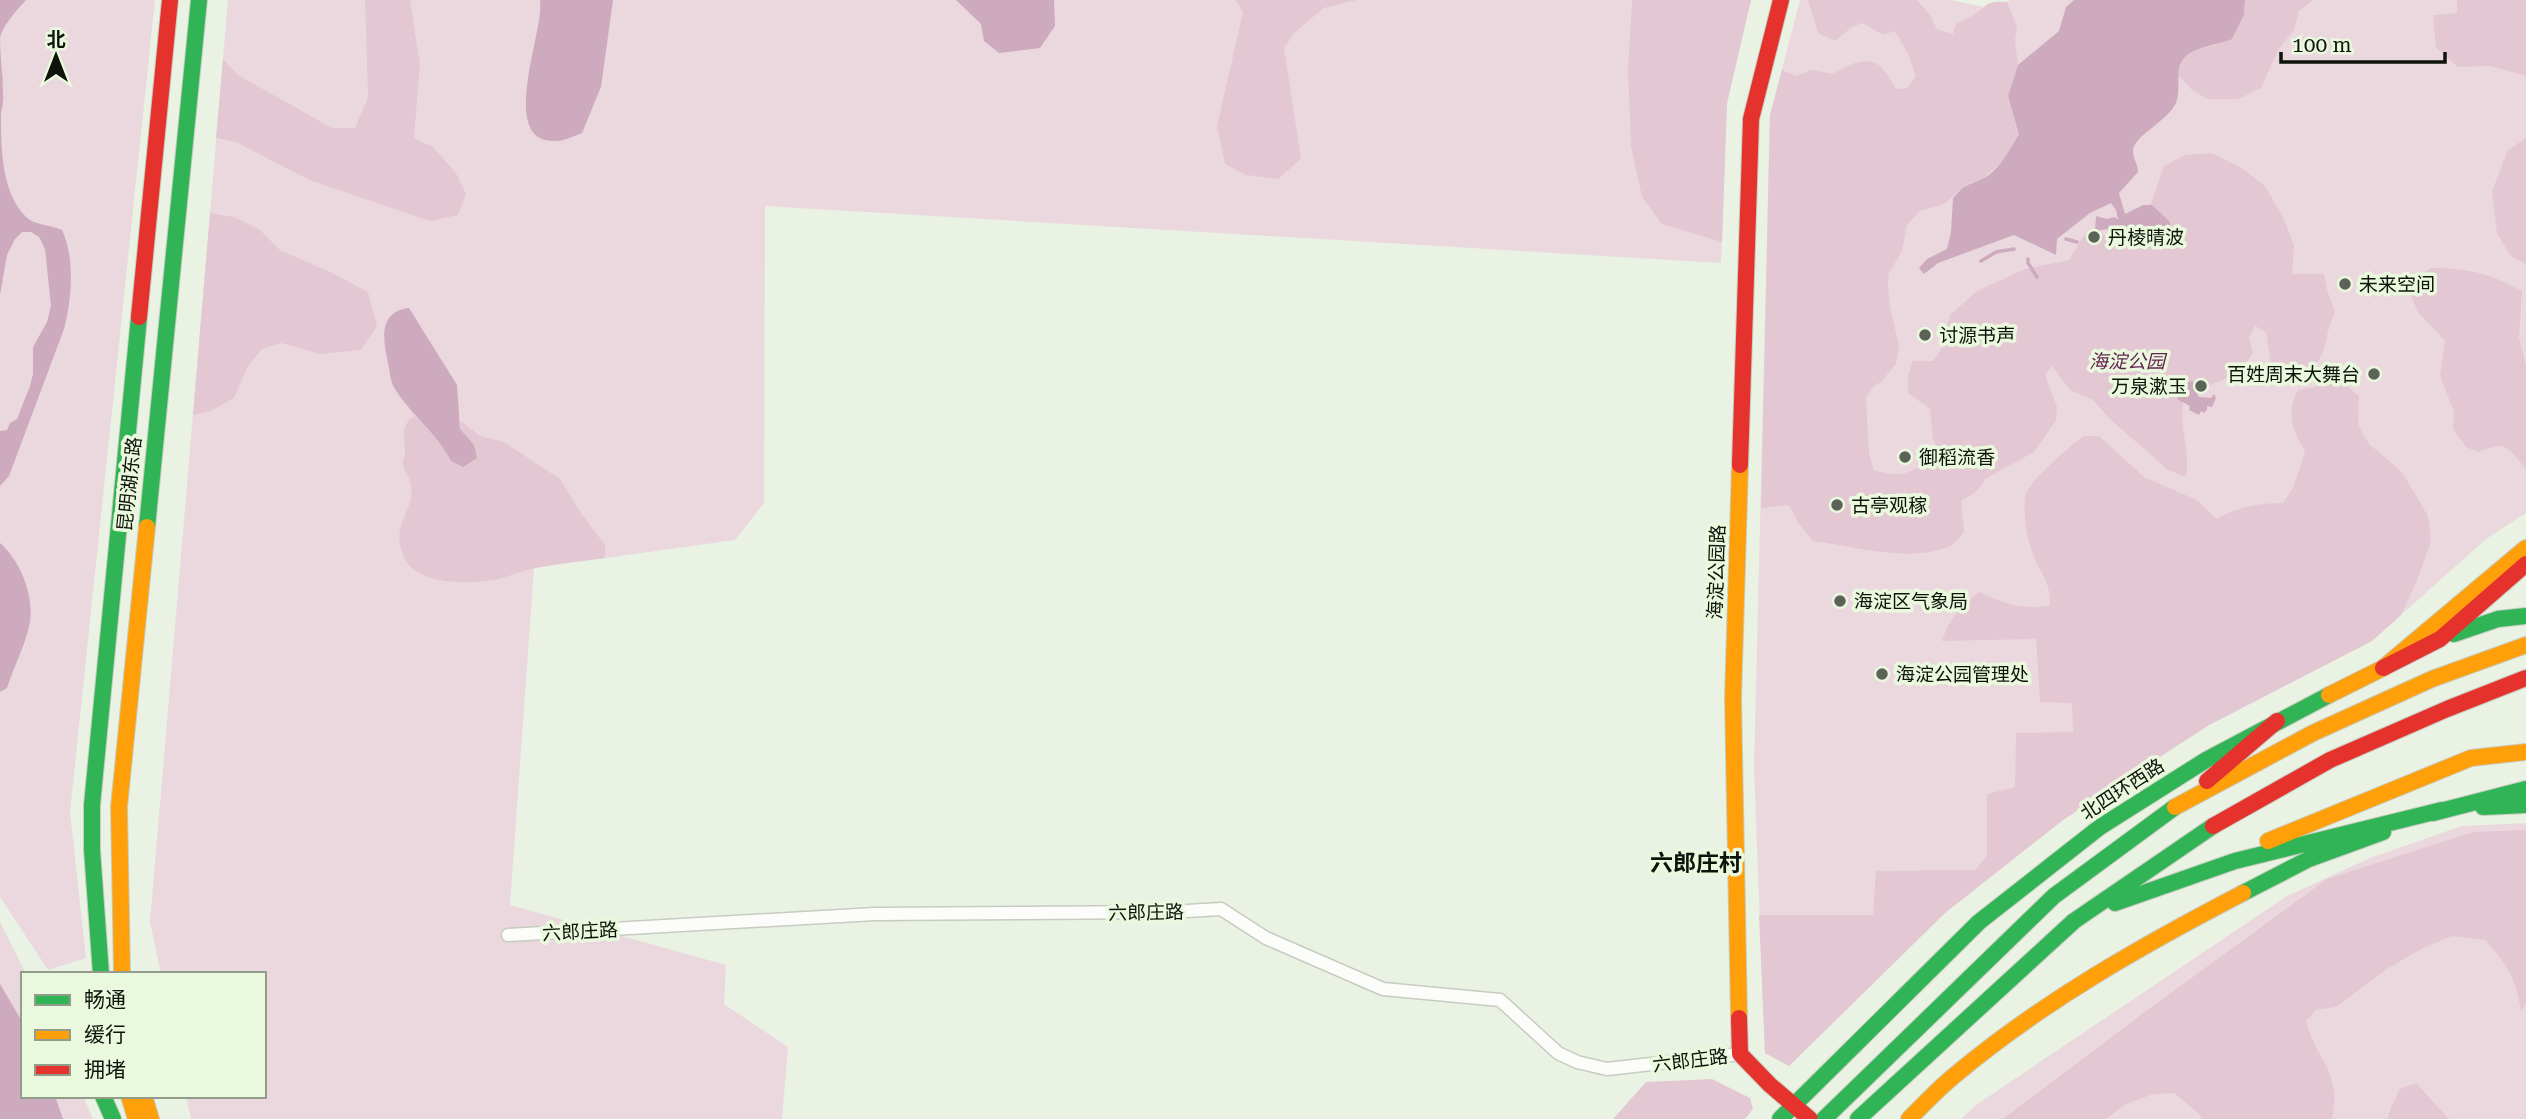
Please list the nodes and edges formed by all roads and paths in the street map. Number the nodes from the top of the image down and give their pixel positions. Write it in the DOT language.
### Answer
graph roads {
  1 [pos="170,0"];
  2 [pos="199,0"];
  3 [pos="1781,0"];
  4 [pos="2526,548"];
  5 [pos="2526,564"];
  6 [pos="2526,616"];
  7 [pos="2440,639"];
  8 [pos="2526,645"];
  9 [pos="2383,668"];
  10 [pos="2526,678"];
  11 [pos="2277,720"];
  12 [pos="2526,752"];
  13 [pos="2526,789"];
  14 [pos="2526,805"];
  15 [pos="2176,807"];
  16 [pos="2442,810"];
  17 [pos="2172,880"];
  18 [pos="2074,921"];
  19 [pos="508,935"];
  20 [pos="101,972"];
  21 [pos="117,972"];
  22 [pos="1740,1054"];
  23 [pos="104,1098"];
  24 [pos="130,1098"];
  25 [pos="145,1098"];
  26 [pos="1792,1105"];
  27 [pos="113,1119"];
  28 [pos="136,1119"];
  29 [pos="151,1119"];
  30 [pos="1780,1119"];
  31 [pos="1810,1119"];
  32 [pos="1825,1119"];
  33 [pos="1858,1119"];
  34 [pos="1909,1119"];
  1 -- 20 [label="main road, 昆明湖东路"];
  2 -- 21 [label="main road, 昆明湖东路"];
  3 -- 22 [label="main road, 海淀公园路"];
  4 -- 9 [label="main road, 北四环西路"];
  5 -- 7 [label="main road"];
  6 -- 7 [label="main road"];
  7 -- 9 [label="main road"];
  8 -- 15 [label="main road"];
  9 -- 11 [label="main road, 北四环西路"];
  10 -- 18 [label="main road"];
  11 -- 15 [label="main road"];
  11 -- 26 [label="main road, 北四环西路"];
  12 -- 17 [label="main road"];
  13 -- 16 [label="main road"];
  14 -- 16 [label="main road"];
  15 -- 32 [label="main road"];
  16 -- 17 [label="main road"];
  16 -- 34 [label="main road"];
  17 -- 18 [label="main road"];
  18 -- 33 [label="main road"];
  19 -- 22 [label="street, 六郎庄路"];
  22 -- 26 [label="main road"];
  23 -- 27 [label="main road"];
  24 -- 28 [label="main road"];
  25 -- 29 [label="main road"];
  26 -- 30 [label="main road, 北四环西路"];
  26 -- 31 [label="main road"];
}
